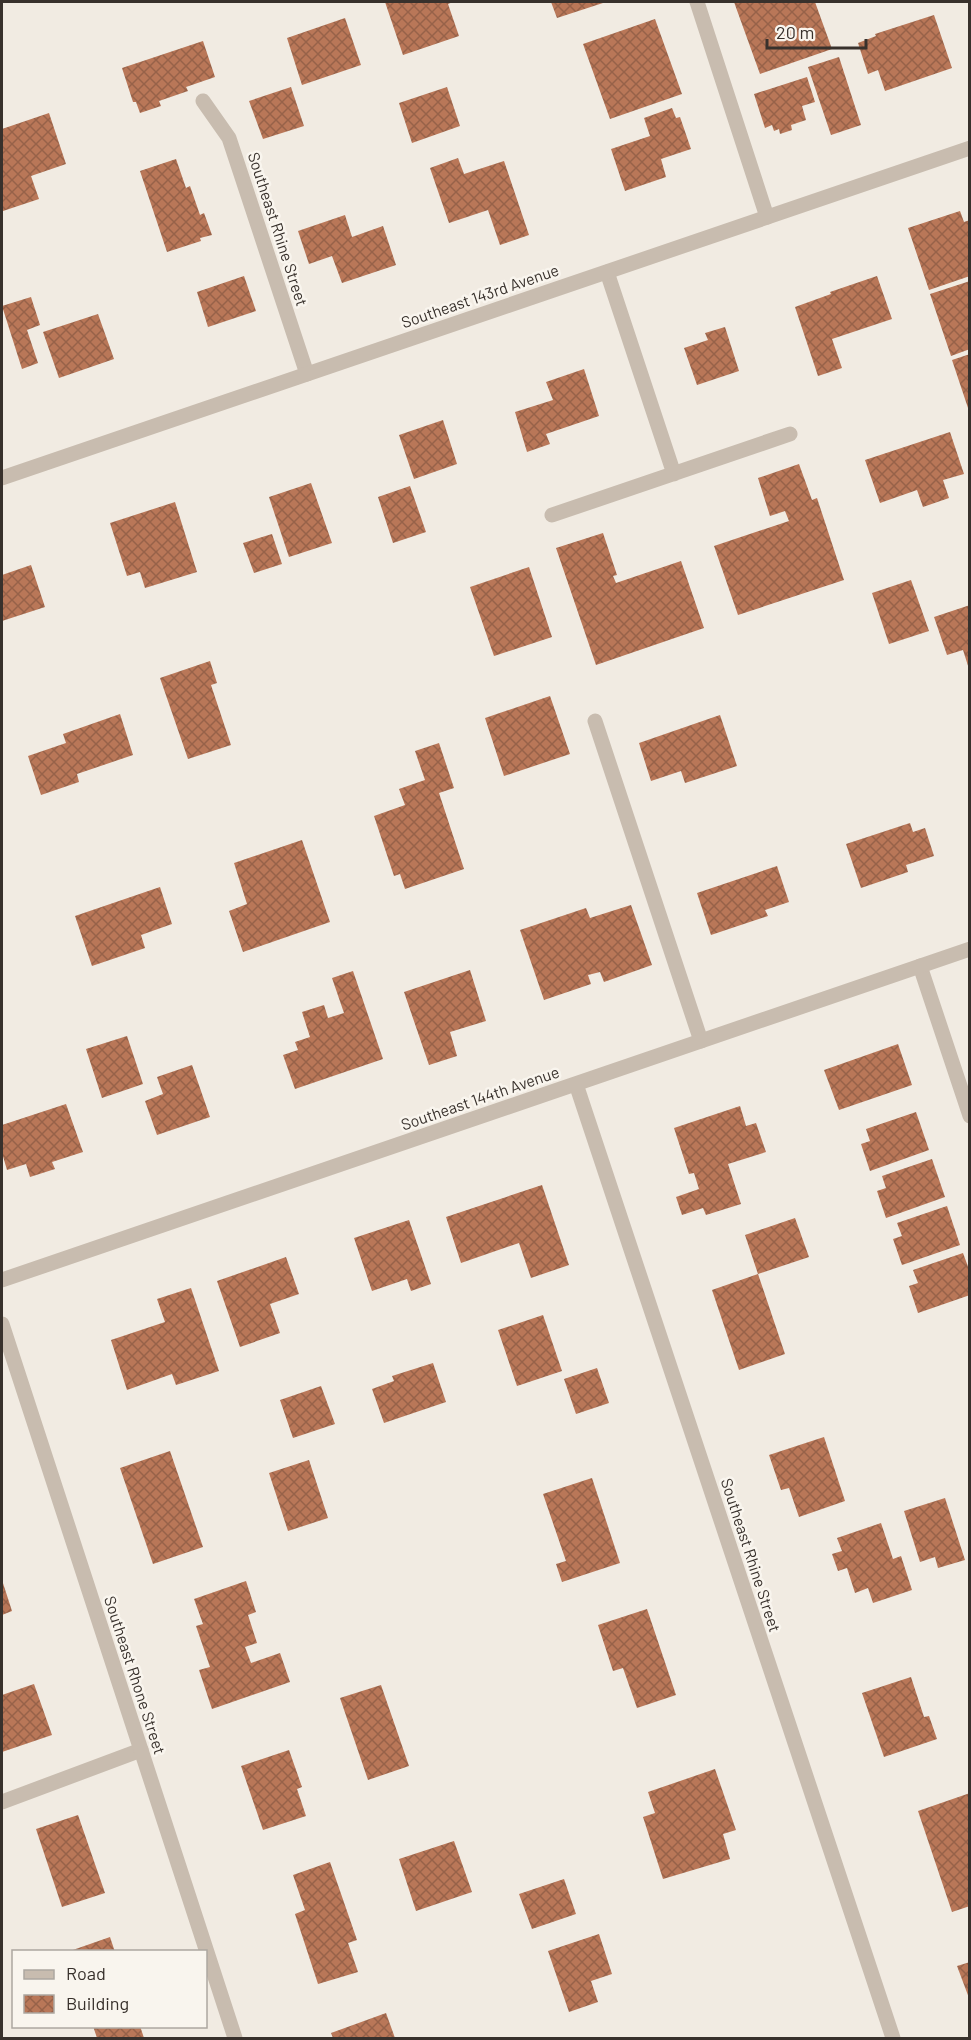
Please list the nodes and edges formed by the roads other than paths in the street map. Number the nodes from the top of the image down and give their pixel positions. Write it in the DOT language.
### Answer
graph roads {
  1 [pos="697,2"];
  2 [pos="203,101"];
  3 [pos="969,148"];
  4 [pos="767,217"];
  5 [pos="607,272"];
  6 [pos="307,374"];
  7 [pos="790,434"];
  8 [pos="674,474"];
  9 [pos="2,478"];
  10 [pos="552,515"];
  11 [pos="595,721"];
  12 [pos="969,949"];
  13 [pos="920,966"];
  14 [pos="701,1041"];
  15 [pos="576,1084"];
  16 [pos="969,1116"];
  17 [pos="2,1280"];
  18 [pos="2,1324"];
  19 [pos="141,1750"];
  20 [pos="2,1802"];
  21 [pos="206,1950"];
  22 [pos="207,1952"];
  23 [pos="235,2038"];
  24 [pos="893,2038"];
  1 -- 4 [label="street"];
  2 -- 6 [label="street, Southeast Rhine Street"];
  3 -- 4 [label="street, Southeast 143rd Avenue"];
  4 -- 5 [label="street, Southeast 143rd Avenue"];
  5 -- 6 [label="street, Southeast 143rd Avenue"];
  5 -- 8 [label="street"];
  6 -- 9 [label="street, Southeast 143rd Avenue"];
  7 -- 8 [label="street"];
  8 -- 10 [label="street"];
  11 -- 14 [label="street"];
  12 -- 13 [label="street, Southeast 144th Avenue"];
  13 -- 14 [label="street, Southeast 144th Avenue"];
  13 -- 16 [label="street"];
  14 -- 15 [label="street, Southeast 144th Avenue"];
  15 -- 17 [label="street, Southeast 144th Avenue"];
  15 -- 24 [label="street, Southeast Rhine Street"];
  18 -- 19 [label="street, Southeast Rhone Street"];
  19 -- 20 [label="street"];
  19 -- 21 [label="street, Southeast Rhone Street"];
  22 -- 23 [label="street, Southeast Rhone Street"];
}
